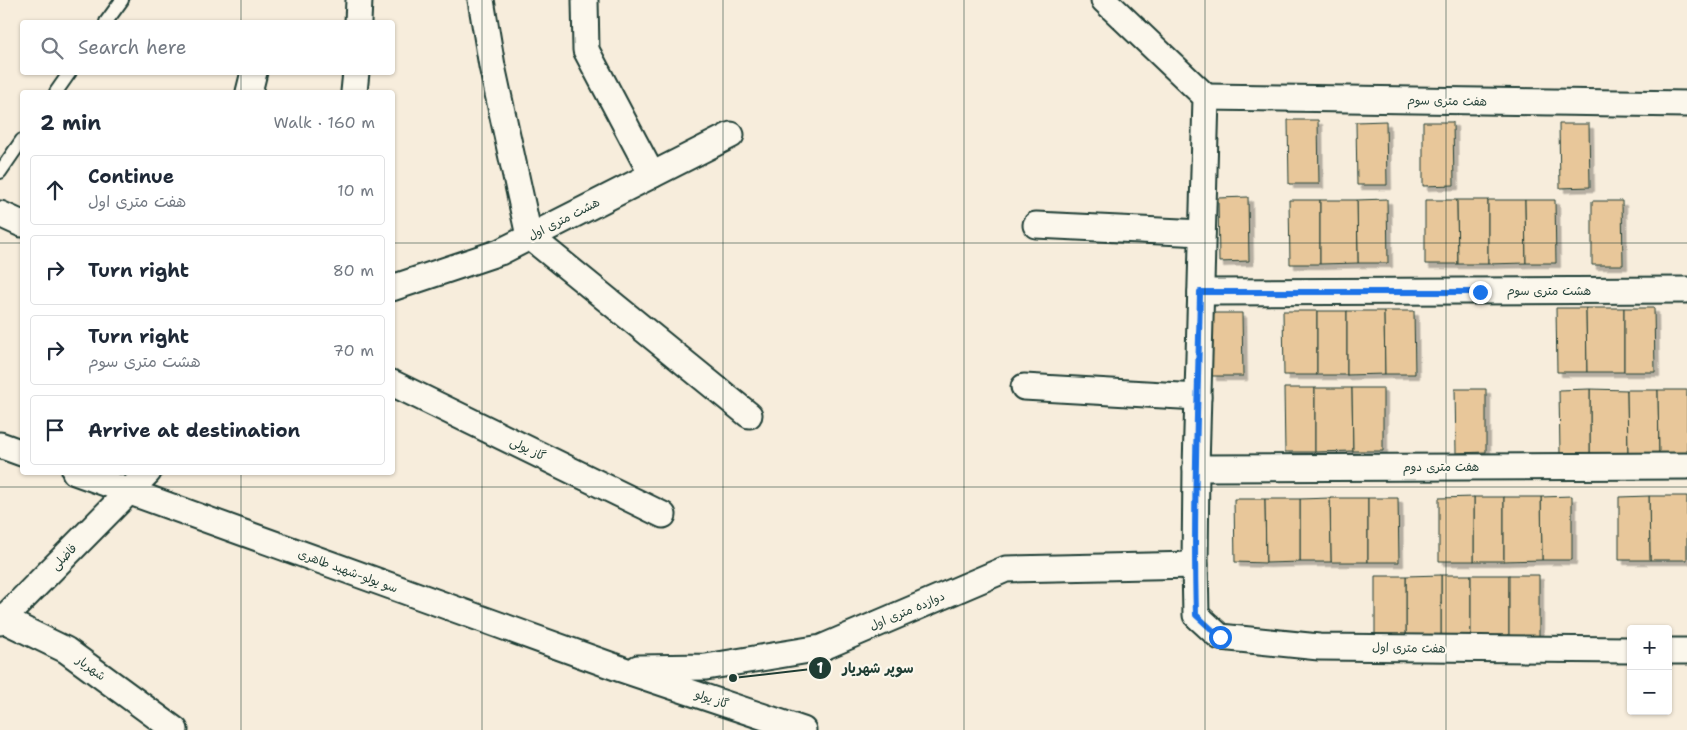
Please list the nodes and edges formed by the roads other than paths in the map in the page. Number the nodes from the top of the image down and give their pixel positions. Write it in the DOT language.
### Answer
graph roads {
  1 [pos="122,0"];
  2 [pos="359,0"];
  3 [pos="481,0"];
  4 [pos="585,0"];
  5 [pos="1104,0"];
  6 [pos="107,20"];
  7 [pos="358,20"];
  8 [pos="68,75"];
  9 [pos="253,75"];
  10 [pos="356,75"];
  11 [pos="57,90"];
  12 [pos="250,90"];
  13 [pos="354,90"];
  14 [pos="1206,97"];
  15 [pos="1687,104"];
  16 [pos="730,136"];
  17 [pos="20,143"];
  18 [pos="0,172"];
  19 [pos="652,175"];
  20 [pos="0,214"];
  21 [pos="20,223"];
  22 [pos="1036,225"];
  23 [pos="1202,233"];
  24 [pos="529,236"];
  25 [pos="395,287"];
  26 [pos="1687,290"];
  27 [pos="1200,292"];
  28 [pos="395,384"];
  29 [pos="1024,387"];
  30 [pos="1198,397"];
  31 [pos="749,415"];
  32 [pos="0,445"];
  33 [pos="20,452"];
  34 [pos="1687,466"];
  35 [pos="1196,468"];
  36 [pos="83,475"];
  37 [pos="145,475"];
  38 [pos="128,492"];
  39 [pos="663,514"];
  40 [pos="1195,565"];
  41 [pos="1,620"];
  42 [pos="1627,650"];
  43 [pos="1672,651"];
  44 [pos="1687,651"];
  45 [pos="620,669"];
  46 [pos="795,729"];
  47 [pos="175,730"];
  1 -- 6 [label="lane"];
  2 -- 7 [label="street"];
  3 -- 24 [label="street"];
  4 -- 19 [label="street"];
  5 -- 14 [label="street"];
  8 -- 11 [label="lane"];
  9 -- 12 [label="street"];
  10 -- 13 [label="street"];
  14 -- 15 [label="street, هفت متری سوم"];
  14 -- 23 [label="street"];
  16 -- 19 [label="street, هشت متری اول"];
  17 -- 18 [label="lane"];
  19 -- 24 [label="street, هشت متری اول"];
  20 -- 21 [label="street"];
  22 -- 23 [label="street"];
  23 -- 27 [label="street"];
  24 -- 25 [label="street, هشت متری اول"];
  24 -- 31 [label="street"];
  26 -- 27 [label="street, هشت متری سوم"];
  27 -- 30 [label="street"];
  28 -- 39 [label="street, گاز یولی"];
  29 -- 30 [label="street"];
  30 -- 35 [label="street"];
  32 -- 33 [label="street"];
  34 -- 35 [label="street, هفت متری دوم"];
  35 -- 40 [label="street"];
  36 -- 38 [label="street, سو یولو-شهید طاهری"];
  37 -- 38 [label="street"];
  38 -- 41 [label="street, فاضلی"];
  38 -- 45 [label="street, سو یولو-شهید طاهری"];
  40 -- 42 [label="street, هفت متری اول"];
  40 -- 45 [label="street, دوازده متری اول"];
  41 -- 47 [label="street, شهریار"];
  43 -- 44 [label="street"];
  45 -- 46 [label="street, گاز یولو"];
}
